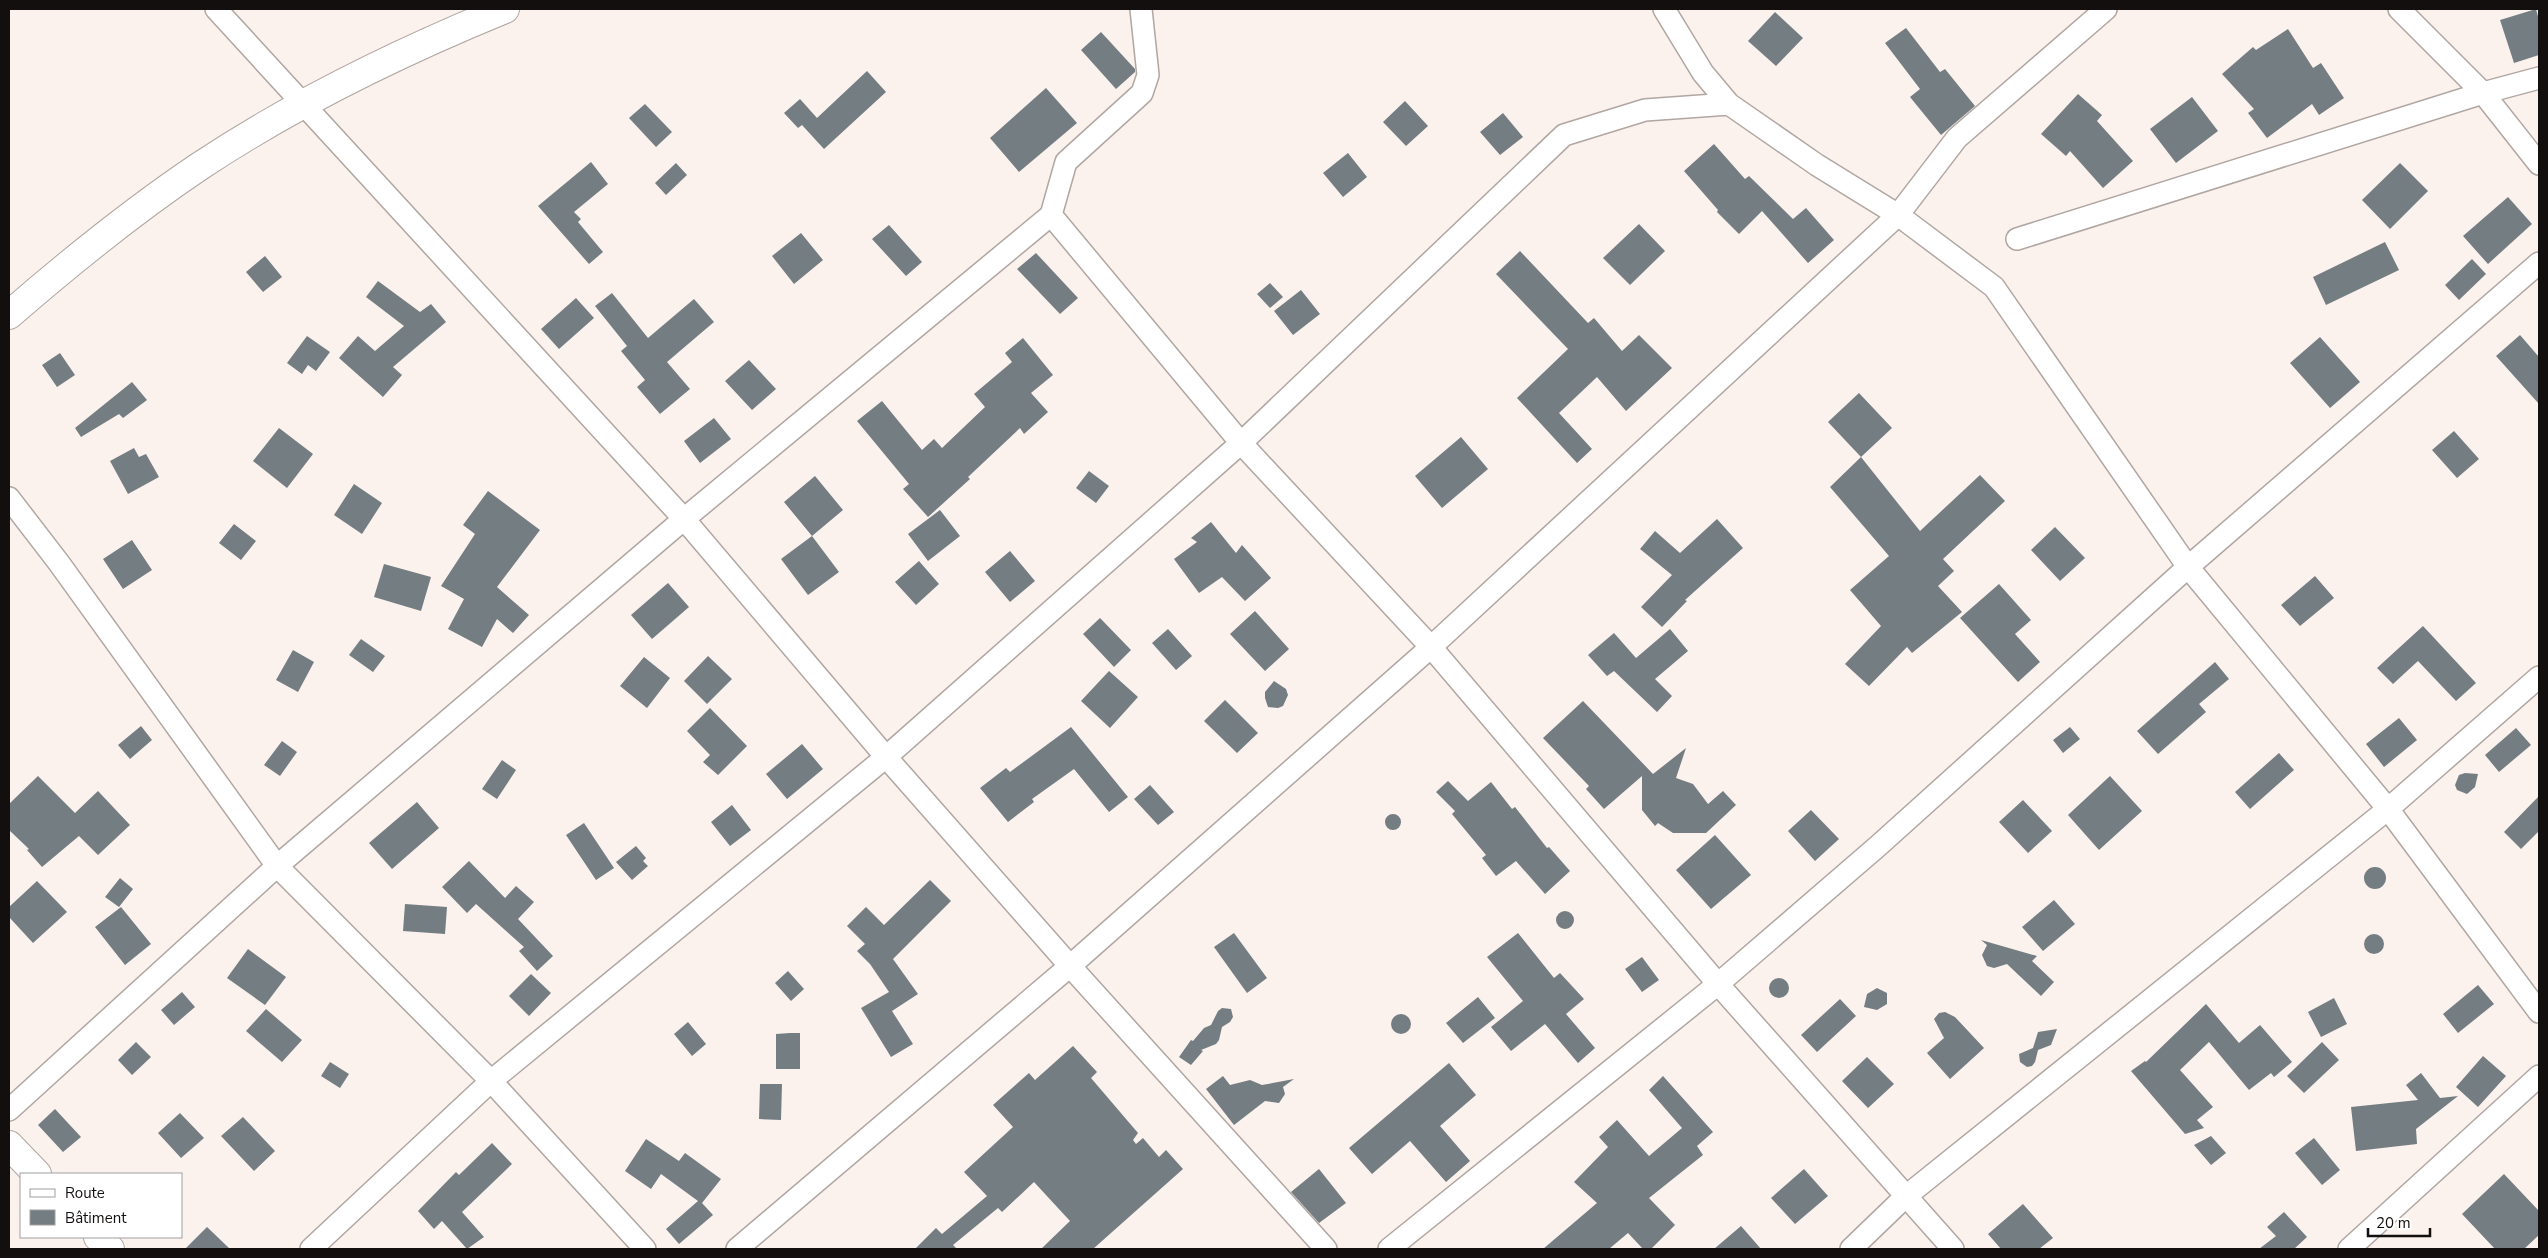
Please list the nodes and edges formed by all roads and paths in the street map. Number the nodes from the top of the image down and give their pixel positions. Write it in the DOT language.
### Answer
graph roads {
  1 [pos="216,9"];
  2 [pos="505,9"];
  3 [pos="1141,9"];
  4 [pos="1664,9"];
  5 [pos="2106,9"];
  6 [pos="2399,9"];
  7 [pos="2539,78"];
  8 [pos="2483,93"];
  9 [pos="305,103"];
  10 [pos="1729,104"];
  11 [pos="2539,164"];
  12 [pos="1051,215"];
  13 [pos="1898,215"];
  14 [pos="2017,239"];
  15 [pos="2539,262"];
  16 [pos="9,314"];
  17 [pos="1242,443"];
  18 [pos="9,498"];
  19 [pos="684,519"];
  20 [pos="2188,566"];
  21 [pos="1430,647"];
  22 [pos="2539,677"];
  23 [pos="886,758"];
  24 [pos="2388,809"];
  25 [pos="277,866"];
  26 [pos="1070,966"];
  27 [pos="1718,984"];
  28 [pos="2539,1012"];
  29 [pos="2539,1076"];
  30 [pos="491,1081"];
  31 [pos="9,1110"];
  32 [pos="1905,1197"];
  33 [pos="99,1238"];
  34 [pos="110,1249"];
  35 [pos="312,1249"];
  36 [pos="645,1249"];
  37 [pos="737,1249"];
  38 [pos="1326,1249"];
  39 [pos="1389,1249"];
  40 [pos="1851,1249"];
  41 [pos="1953,1249"];
  42 [pos="2349,1249"];
  1 -- 9 [label="street"];
  2 -- 9 [label="main road"];
  3 -- 12 [label="street"];
  4 -- 10 [label="street"];
  5 -- 13 [label="street"];
  6 -- 8 [label="street"];
  7 -- 8 [label="street"];
  8 -- 11 [label="street"];
  8 -- 14 [label="street"];
  9 -- 16 [label="main road"];
  9 -- 19 [label="street"];
  10 -- 13 [label="street"];
  10 -- 17 [label="street"];
  12 -- 17 [label="street"];
  12 -- 19 [label="street"];
  13 -- 20 [label="street"];
  13 -- 21 [label="street"];
  15 -- 20 [label="street"];
  17 -- 21 [label="street"];
  17 -- 23 [label="street"];
  18 -- 25 [label="street"];
  19 -- 23 [label="street"];
  19 -- 25 [label="street"];
  20 -- 24 [label="street"];
  20 -- 27 [label="street"];
  21 -- 26 [label="street"];
  21 -- 27 [label="street"];
  22 -- 24 [label="street"];
  23 -- 26 [label="street"];
  23 -- 30 [label="street"];
  24 -- 28 [label="street"];
  24 -- 32 [label="street"];
  25 -- 30 [label="street"];
  25 -- 31 [label="street"];
  26 -- 37 [label="street"];
  26 -- 38 [label="street"];
  27 -- 32 [label="street"];
  27 -- 39 [label="street"];
  29 -- 42 [label="street"];
  30 -- 35 [label="street"];
  30 -- 36 [label="street"];
  32 -- 40 [label="street"];
  32 -- 41 [label="street"];
  33 -- 34 [label="main road"];
}
